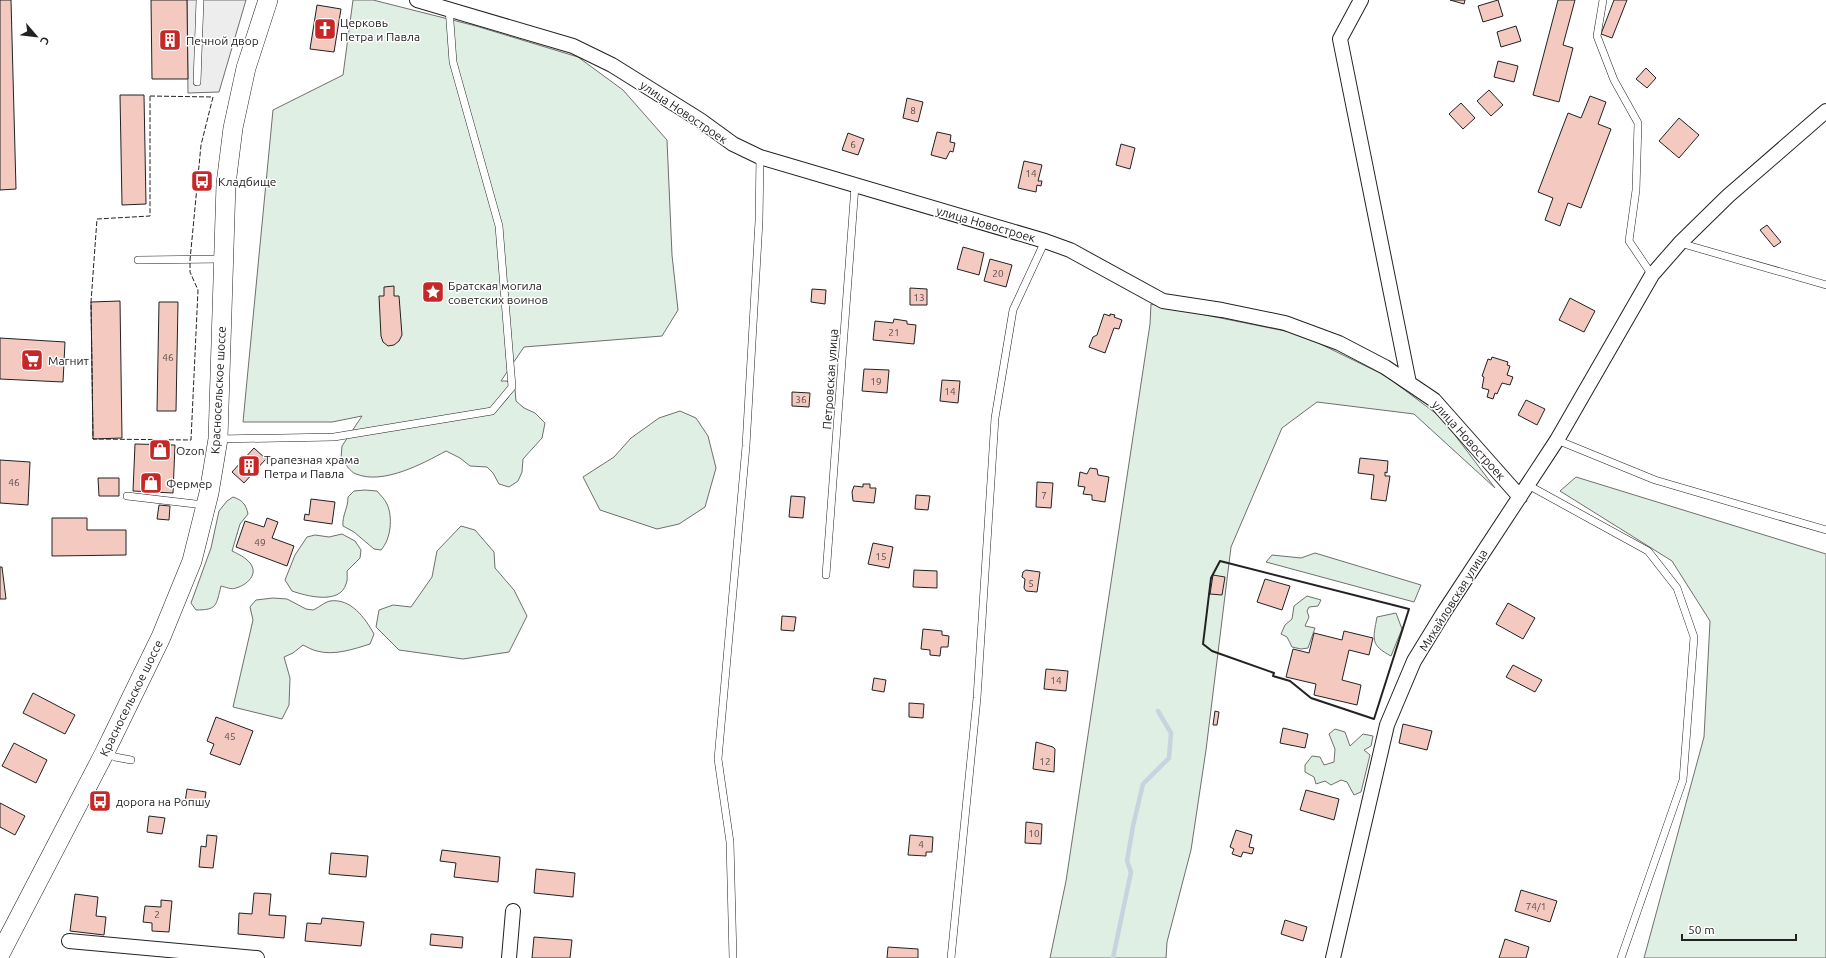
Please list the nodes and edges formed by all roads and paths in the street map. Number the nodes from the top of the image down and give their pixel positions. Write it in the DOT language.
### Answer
graph roads {
  1 [pos="200,0"];
  2 [pos="268,0"];
  3 [pos="417,0"];
  4 [pos="1361,0"];
  5 [pos="1603,0"];
  6 [pos="449,8"];
  7 [pos="197,82"];
  8 [pos="1826,111"];
  9 [pos="760,157"];
  10 [pos="855,186"];
  11 [pos="1045,241"];
  12 [pos="1680,243"];
  13 [pos="224,259"];
  14 [pos="138,260"];
  15 [pos="1652,275"];
  16 [pos="1826,285"];
  17 [pos="1409,383"];
  18 [pos="218,439"];
  19 [pos="1557,440"];
  20 [pos="1528,485"];
  21 [pos="127,496"];
  22 [pos="1520,497"];
  23 [pos="206,506"];
  24 [pos="1826,530"];
  25 [pos="826,575"];
  26 [pos="105,752"];
  27 [pos="131,760"];
  28 [pos="513,911"];
  29 [pos="69,941"];
  30 [pos="4,949"];
  31 [pos="257,958"];
  32 [pos="509,958"];
  33 [pos="733,958"];
  34 [pos="951,958"];
  35 [pos="1333,958"];
  36 [pos="1621,958"];
  1 -- 7 [label="lane"];
  2 -- 13 [label="main road, Красносельское шоссе"];
  3 -- 6 [label="street, улица Новостроек"];
  4 -- 17 [label="street"];
  5 -- 15 [label="lane"];
  6 -- 9 [label="street, улица Новостроек"];
  6 -- 18 [label="lane"];
  8 -- 12 [label="street, Михайловская улица"];
  9 -- 10 [label="street, улица Новостроек"];
  9 -- 33 [label="lane"];
  10 -- 11 [label="street, улица Новостроек"];
  10 -- 25 [label="lane, Петровская улица"];
  11 -- 17 [label="street, улица Новостроек"];
  11 -- 34 [label="lane"];
  12 -- 15 [label="street, Михайловская улица"];
  12 -- 16 [label="lane"];
  13 -- 14 [label="lane"];
  13 -- 18 [label="main road, Красносельское шоссе"];
  15 -- 19 [label="street, Михайловская улица"];
  17 -- 22 [label="street, улица Новостроек"];
  18 -- 23 [label="main road, Красносельское шоссе"];
  19 -- 20 [label="street, Михайловская улица"];
  19 -- 24 [label="lane"];
  20 -- 22 [label="street, Михайловская улица"];
  20 -- 36 [label="lane"];
  21 -- 23 [label="lane"];
  22 -- 35 [label="street, Михайловская улица"];
  23 -- 26 [label="main road, Красносельское шоссе"];
  26 -- 27 [label="lane"];
  26 -- 30 [label="main road, Красносельское шоссе"];
  28 -- 32 [label="street"];
  29 -- 31 [label="street"];
}
